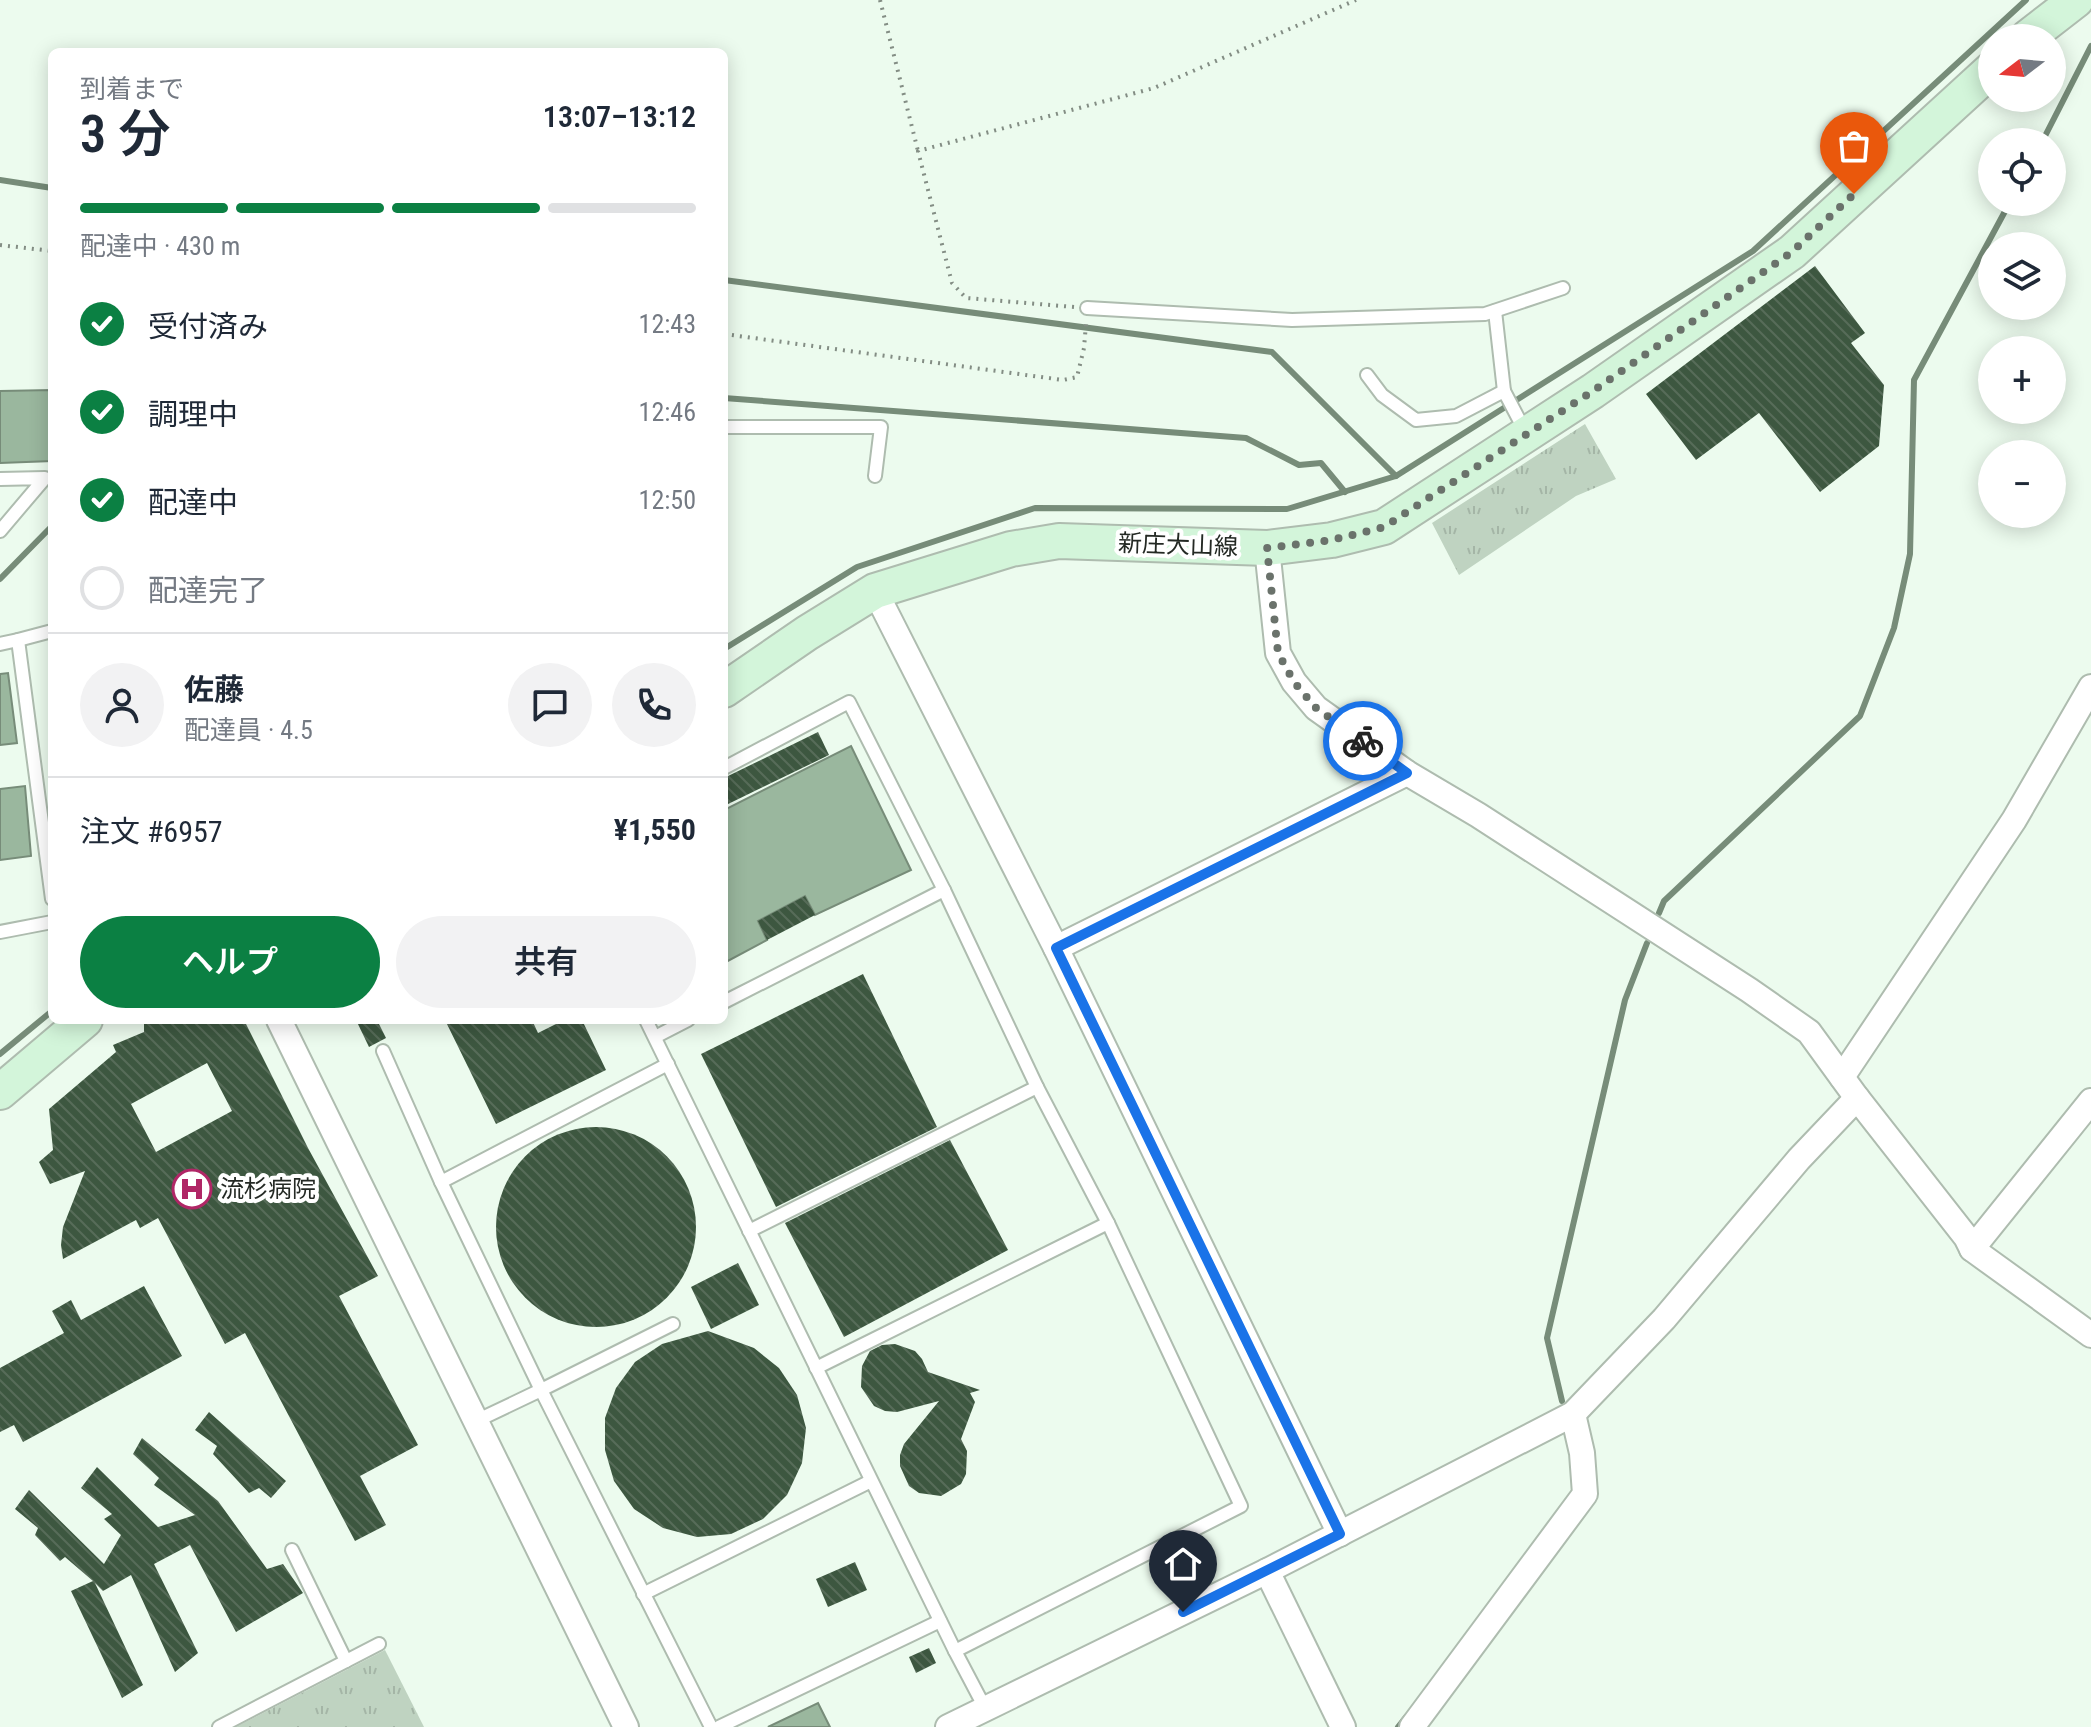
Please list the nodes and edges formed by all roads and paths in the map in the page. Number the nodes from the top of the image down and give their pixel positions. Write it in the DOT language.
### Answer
graph roads {
  1 [pos="880,0"];
  2 [pos="1356,0"];
  3 [pos="2076,0"];
  4 [pos="2045,24"];
  5 [pos="1978,82"];
  6 [pos="918,151"];
  7 [pos="0,245"];
  8 [pos="48,251"];
  9 [pos="1563,288"];
  10 [pos="1087,308"];
  11 [pos="1495,311"];
  12 [pos="728,335"];
  13 [pos="1367,375"];
  14 [pos="1504,391"];
  15 [pos="728,427"];
  16 [pos="1526,434"];
  17 [pos="875,476"];
  18 [pos="48,478"];
  19 [pos="0,479"];
  20 [pos="0,531"];
  21 [pos="1267,548"];
  22 [pos="875,591"];
  23 [pos="48,632"];
  24 [pos="18,640"];
  25 [pos="0,644"];
  26 [pos="728,687"];
  27 [pos="2091,687"];
  28 [pos="728,766"];
  29 [pos="1407,773"];
  30 [pos="48,869"];
  31 [pos="944,890"];
  32 [pos="48,923"];
  33 [pos="0,932"];
  34 [pos="1056,948"];
  35 [pos="728,1000"];
  36 [pos="80,1024"];
  37 [pos="281,1024"];
  38 [pos="648,1024"];
  39 [pos="680,1024"];
  40 [pos="655,1037"];
  41 [pos="383,1051"];
  42 [pos="668,1064"];
  43 [pos="1842,1077"];
  44 [pos="1037,1087"];
  45 [pos="0,1092"];
  46 [pos="1857,1098"];
  47 [pos="2091,1101"];
  48 [pos="441,1182"];
  49 [pos="1108,1223"];
  50 [pos="749,1231"];
  51 [pos="1972,1249"];
  52 [pos="673,1324"];
  53 [pos="2091,1335"];
  54 [pos="816,1368"];
  55 [pos="541,1390"];
  56 [pos="1573,1414"];
  57 [pos="476,1421"];
  58 [pos="871,1481"];
  59 [pos="1340,1534"];
  60 [pos="292,1550"];
  61 [pos="1267,1571"];
  62 [pos="643,1594"];
  63 [pos="940,1621"];
  64 [pos="379,1644"];
  65 [pos="955,1651"];
  66 [pos="346,1661"];
  67 [pos="985,1708"];
  68 [pos="219,1727"];
  69 [pos="626,1727"];
  70 [pos="711,1727"];
  71 [pos="719,1727"];
  72 [pos="948,1727"];
  73 [pos="1343,1727"];
  74 [pos="1412,1727"];
  1 -- 6 [label="path"];
  2 -- 6 [label="path"];
  3 -- 4 [label="main road"];
  5 -- 16 [label="main road, 新庄大山線"];
  6 -- 10 [label="path"];
  7 -- 8 [label="path"];
  9 -- 11 [label="lane"];
  10 -- 11 [label="lane"];
  10 -- 12 [label="path"];
  11 -- 14 [label="lane"];
  13 -- 14 [label="lane"];
  14 -- 16 [label="lane"];
  15 -- 17 [label="lane"];
  16 -- 21 [label="main road, 新庄大山線"];
  18 -- 19 [label="lane"];
  18 -- 20 [label="lane"];
  21 -- 22 [label="main road, 新庄大山線"];
  21 -- 29 [label="street"];
  22 -- 26 [label="main road, 新庄大山線"];
  22 -- 34 [label="street"];
  23 -- 24 [label="lane"];
  24 -- 25 [label="lane"];
  24 -- 30 [label="lane"];
  27 -- 43 [label="street"];
  28 -- 31 [label="lane"];
  29 -- 34 [label="street"];
  29 -- 43 [label="street"];
  31 -- 35 [label="lane"];
  31 -- 44 [label="lane"];
  32 -- 33 [label="lane"];
  34 -- 59 [label="street"];
  36 -- 45 [label="main road"];
  37 -- 57 [label="street"];
  38 -- 40 [label="lane"];
  39 -- 40 [label="lane"];
  40 -- 42 [label="lane"];
  41 -- 48 [label="lane"];
  42 -- 48 [label="lane"];
  42 -- 50 [label="lane"];
  43 -- 46 [label="street"];
  44 -- 49 [label="lane"];
  44 -- 50 [label="lane"];
  46 -- 51 [label="street"];
  46 -- 56 [label="street"];
  47 -- 51 [label="street"];
  48 -- 55 [label="lane"];
  49 -- 54 [label="lane"];
  49 -- 65 [label="lane"];
  50 -- 54 [label="lane"];
  51 -- 53 [label="street"];
  52 -- 55 [label="lane"];
  54 -- 58 [label="lane"];
  55 -- 57 [label="lane"];
  55 -- 62 [label="lane"];
  56 -- 59 [label="street"];
  56 -- 74 [label="street"];
  57 -- 69 [label="street"];
  58 -- 62 [label="lane"];
  58 -- 63 [label="lane"];
  59 -- 61 [label="street"];
  60 -- 66 [label="lane"];
  61 -- 67 [label="street"];
  61 -- 73 [label="street"];
  62 -- 70 [label="lane"];
  63 -- 65 [label="lane"];
  63 -- 71 [label="lane"];
  64 -- 66 [label="lane"];
  65 -- 67 [label="lane"];
  66 -- 68 [label="lane"];
  67 -- 72 [label="street"];
}
